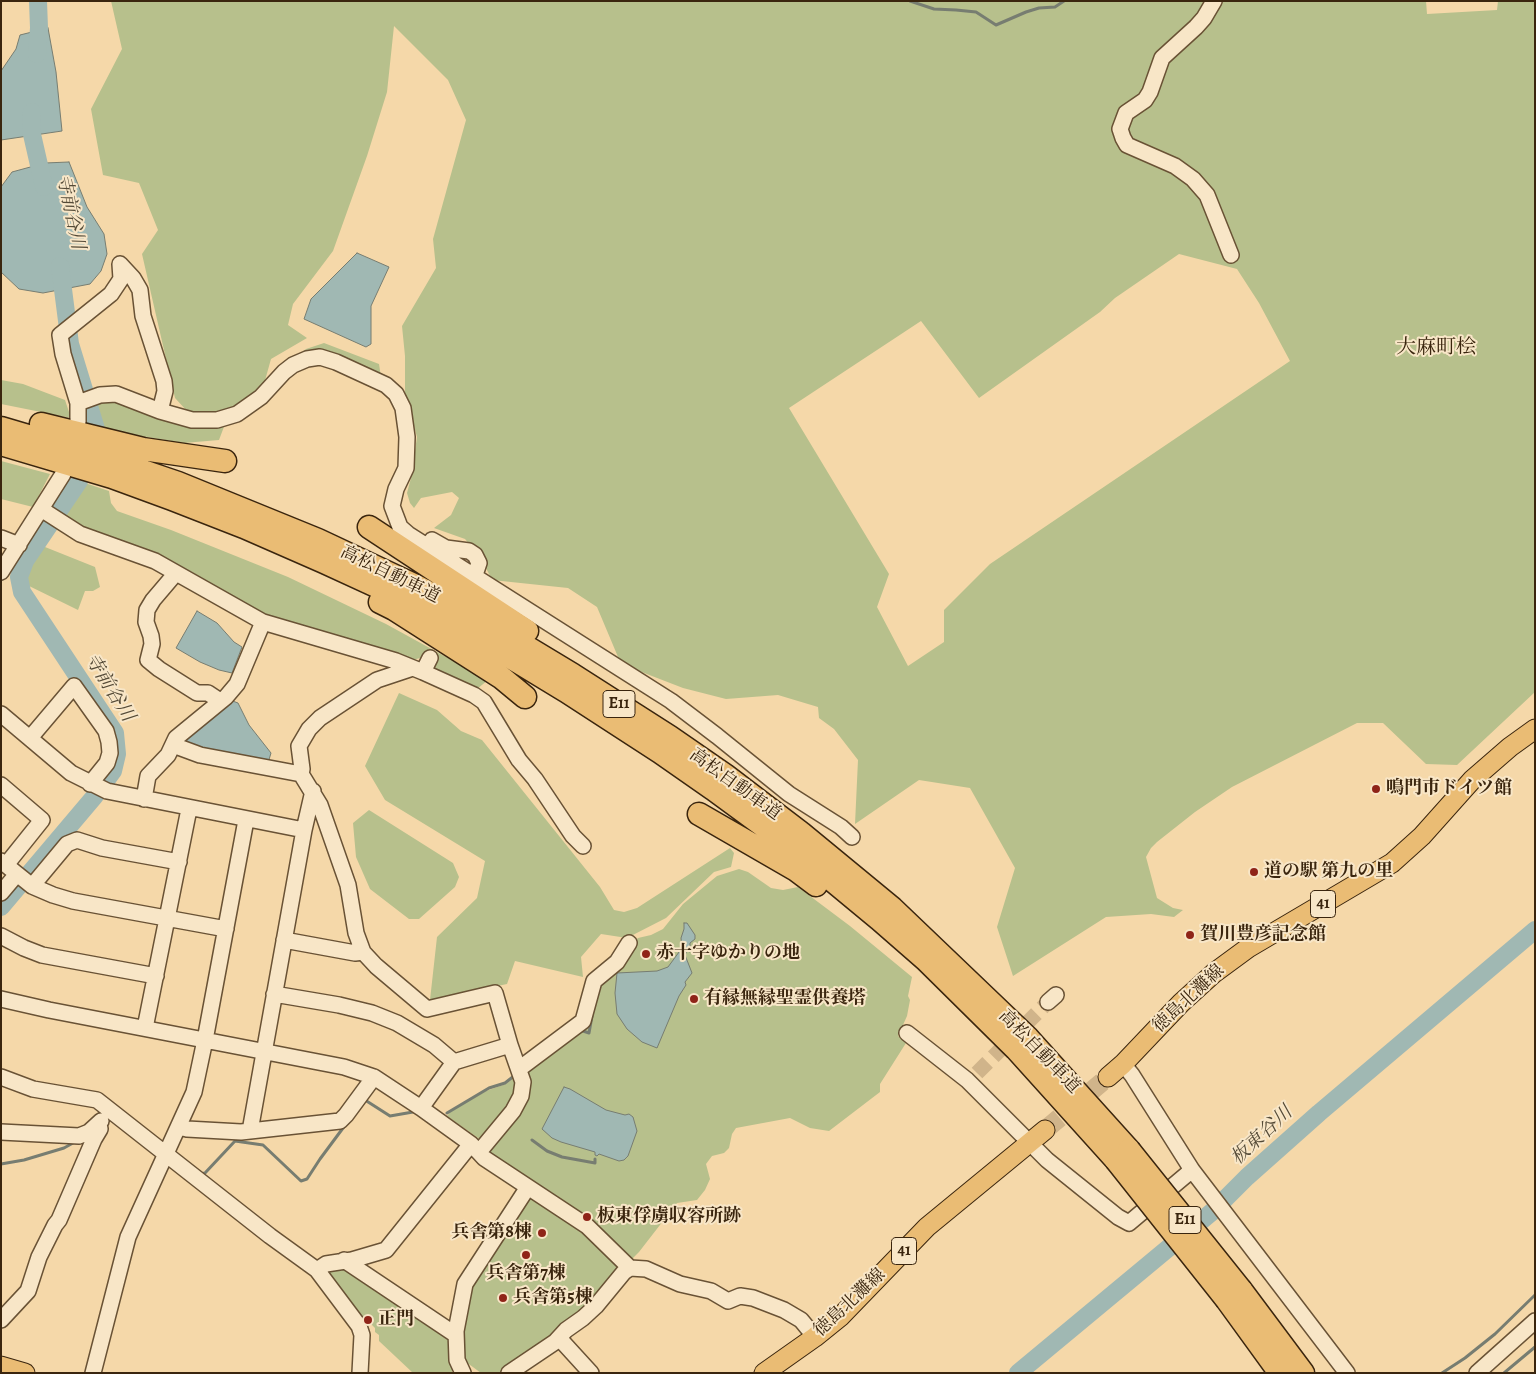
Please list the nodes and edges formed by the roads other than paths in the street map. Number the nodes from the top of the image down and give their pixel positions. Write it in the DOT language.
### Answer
graph roads {
  1 [pos="1214,1"];
  2 [pos="1231,255"];
  3 [pos="83,401"];
  4 [pos="160,410"];
  5 [pos="1,415"];
  6 [pos="78,422"];
  7 [pos="1,428"];
  8 [pos="1,444"];
  9 [pos="226,460"];
  10 [pos="63,474"];
  11 [pos="49,514"];
  12 [pos="396,519"];
  13 [pos="244,527"];
  14 [pos="369,527"];
  15 [pos="1,538"];
  16 [pos="19,545"];
  17 [pos="1,572"];
  18 [pos="476,572"];
  19 [pos="176,573"];
  20 [pos="264,622"];
  21 [pos="430,658"];
  22 [pos="418,670"];
  23 [pos="525,697"];
  24 [pos="220,701"];
  25 [pos="1,714"];
  26 [pos="1535,729"];
  27 [pos="670,737"];
  28 [pos="30,738"];
  29 [pos="173,745"];
  30 [pos="301,774"];
  31 [pos="1,785"];
  32 [pos="97,787"];
  33 [pos="313,791"];
  34 [pos="144,799"];
  35 [pos="189,809"];
  36 [pos="699,814"];
  37 [pos="246,820"];
  38 [pos="304,830"];
  39 [pos="852,837"];
  40 [pos="583,846"];
  41 [pos="179,862"];
  42 [pos="17,874"];
  43 [pos="1,893"];
  44 [pos="168,918"];
  45 [pos="226,929"];
  46 [pos="1,936"];
  47 [pos="284,940"];
  48 [pos="629,944"];
  49 [pos="363,952"];
  50 [pos="156,976"];
  51 [pos="274,994"];
  52 [pos="1,999"];
  53 [pos="427,1009"];
  54 [pos="145,1028"];
  55 [pos="415,1033"];
  56 [pos="907,1033"];
  57 [pos="206,1040"];
  58 [pos="510,1045"];
  59 [pos="1016,1049"];
  60 [pos="264,1051"];
  61 [pos="454,1062"];
  62 [pos="1123,1064"];
  63 [pos="519,1069"];
  64 [pos="1,1077"];
  65 [pos="374,1077"];
  66 [pos="1108,1077"];
  67 [pos="422,1108"];
  68 [pos="109,1110"];
  69 [pos="98,1124"];
  70 [pos="179,1126"];
  71 [pos="1045,1130"];
  72 [pos="250,1131"];
  73 [pos="1,1132"];
  74 [pos="1030,1142"];
  75 [pos="475,1148"];
  76 [pos="166,1154"];
  77 [pos="1122,1155"];
  78 [pos="1193,1172"];
  79 [pos="528,1188"];
  80 [pos="344,1260"];
  81 [pos="630,1268"];
  82 [pos="317,1270"];
  83 [pos="1234,1295"];
  84 [pos="1,1320"];
  85 [pos="1535,1321"];
  86 [pos="456,1335"];
  87 [pos="815,1337"];
  88 [pos="560,1338"];
  89 [pos="1,1366"];
  90 [pos="26,1373"];
  91 [pos="93,1373"];
  92 [pos="360,1373"];
  93 [pos="464,1373"];
  94 [pos="510,1373"];
  95 [pos="591,1373"];
  96 [pos="764,1373"];
  97 [pos="1280,1373"];
  98 [pos="1303,1373"];
  99 [pos="1347,1373"];
  100 [pos="1477,1373"];
  1 -- 2 [label="street"];
  3 -- 4 [label="street"];
  3 -- 4 [label="street"];
  3 -- 6 [label="street"];
  4 -- 12 [label="street"];
  5 -- 9 [label="highway"];
  7 -- 27 [label="highway, 高松自動車道 / E11"];
  8 -- 13 [label="highway, 高松自動車道 / E11"];
  10 -- 11 [label="street"];
  11 -- 16 [label="street"];
  11 -- 19 [label="street"];
  12 -- 18 [label="street"];
  12 -- 39 [label="street"];
  13 -- 23 [label="highway"];
  13 -- 59 [label="highway, 高松自動車道 / E11"];
  14 -- 27 [label="highway"];
  15 -- 16 [label="street"];
  16 -- 17 [label="street"];
  19 -- 20 [label="street"];
  19 -- 24 [label="street"];
  20 -- 22 [label="street"];
  20 -- 24 [label="street"];
  21 -- 22 [label="street"];
  22 -- 30 [label="street"];
  22 -- 40 [label="street"];
  24 -- 29 [label="street"];
  25 -- 28 [label="street"];
  26 -- 62 [label="main road, 徳島北灘線 / 41"];
  27 -- 77 [label="highway, 高松自動車道 / E11"];
  28 -- 32 [label="street"];
  28 -- 32 [label="street"];
  29 -- 30 [label="street"];
  29 -- 34 [label="street"];
  30 -- 33 [label="street"];
  31 -- 42 [label="street"];
  32 -- 34 [label="street"];
  33 -- 38 [label="street"];
  33 -- 49 [label="street"];
  34 -- 35 [label="street"];
  35 -- 37 [label="street"];
  35 -- 41 [label="street"];
  36 -- 59 [label="highway"];
  37 -- 38 [label="street"];
  37 -- 45 [label="street"];
  38 -- 47 [label="street"];
  41 -- 42 [label="street"];
  41 -- 44 [label="street"];
  42 -- 43 [label="street"];
  42 -- 44 [label="street"];
  44 -- 45 [label="street"];
  44 -- 50 [label="street"];
  45 -- 57 [label="street"];
  46 -- 50 [label="street"];
  47 -- 49 [label="street"];
  47 -- 51 [label="street"];
  48 -- 63 [label="street"];
  49 -- 53 [label="street"];
  50 -- 54 [label="street"];
  51 -- 55 [label="street"];
  51 -- 60 [label="street"];
  52 -- 54 [label="street"];
  53 -- 55 [label="street"];
  53 -- 58 [label="street"];
  54 -- 57 [label="street"];
  55 -- 61 [label="street"];
  56 -- 74 [label="street"];
  57 -- 60 [label="street"];
  57 -- 70 [label="street"];
  58 -- 61 [label="street"];
  58 -- 63 [label="street"];
  59 -- 77 [label="highway, 高松自動車道 / E11"];
  60 -- 65 [label="street"];
  60 -- 72 [label="street"];
  61 -- 67 [label="street"];
  62 -- 66 [label="main road, 徳島北灘線 / 41"];
  62 -- 78 [label="street"];
  63 -- 75 [label="street"];
  64 -- 68 [label="street"];
  65 -- 67 [label="street"];
  65 -- 72 [label="street"];
  67 -- 75 [label="street"];
  68 -- 69 [label="street"];
  68 -- 76 [label="street"];
  69 -- 73 [label="street"];
  69 -- 84 [label="street"];
  70 -- 72 [label="street"];
  70 -- 76 [label="street"];
  71 -- 74 [label="main road, 徳島北灘線 / 41"];
  74 -- 78 [label="street"];
  74 -- 87 [label="main road, 徳島北灘線 / 41"];
  75 -- 79 [label="street"];
  75 -- 80 [label="street"];
  76 -- 82 [label="street"];
  76 -- 91 [label="street"];
  77 -- 83 [label="highway, 高松自動車道 / E11, bridge"];
  78 -- 99 [label="street"];
  79 -- 81 [label="street"];
  79 -- 86 [label="street"];
  80 -- 82 [label="street"];
  80 -- 86 [label="street"];
  81 -- 87 [label="street"];
  81 -- 88 [label="street"];
  82 -- 92 [label="street"];
  83 -- 97 [label="highway, 高松自動車道 / E11"];
  83 -- 98 [label="highway, 高松自動車道 / E11"];
  85 -- 100 [label="street"];
  86 -- 93 [label="street"];
  87 -- 96 [label="main road, 徳島北灘線 / 41"];
  88 -- 94 [label="street"];
  88 -- 95 [label="street"];
  89 -- 90 [label="main road"];
}
